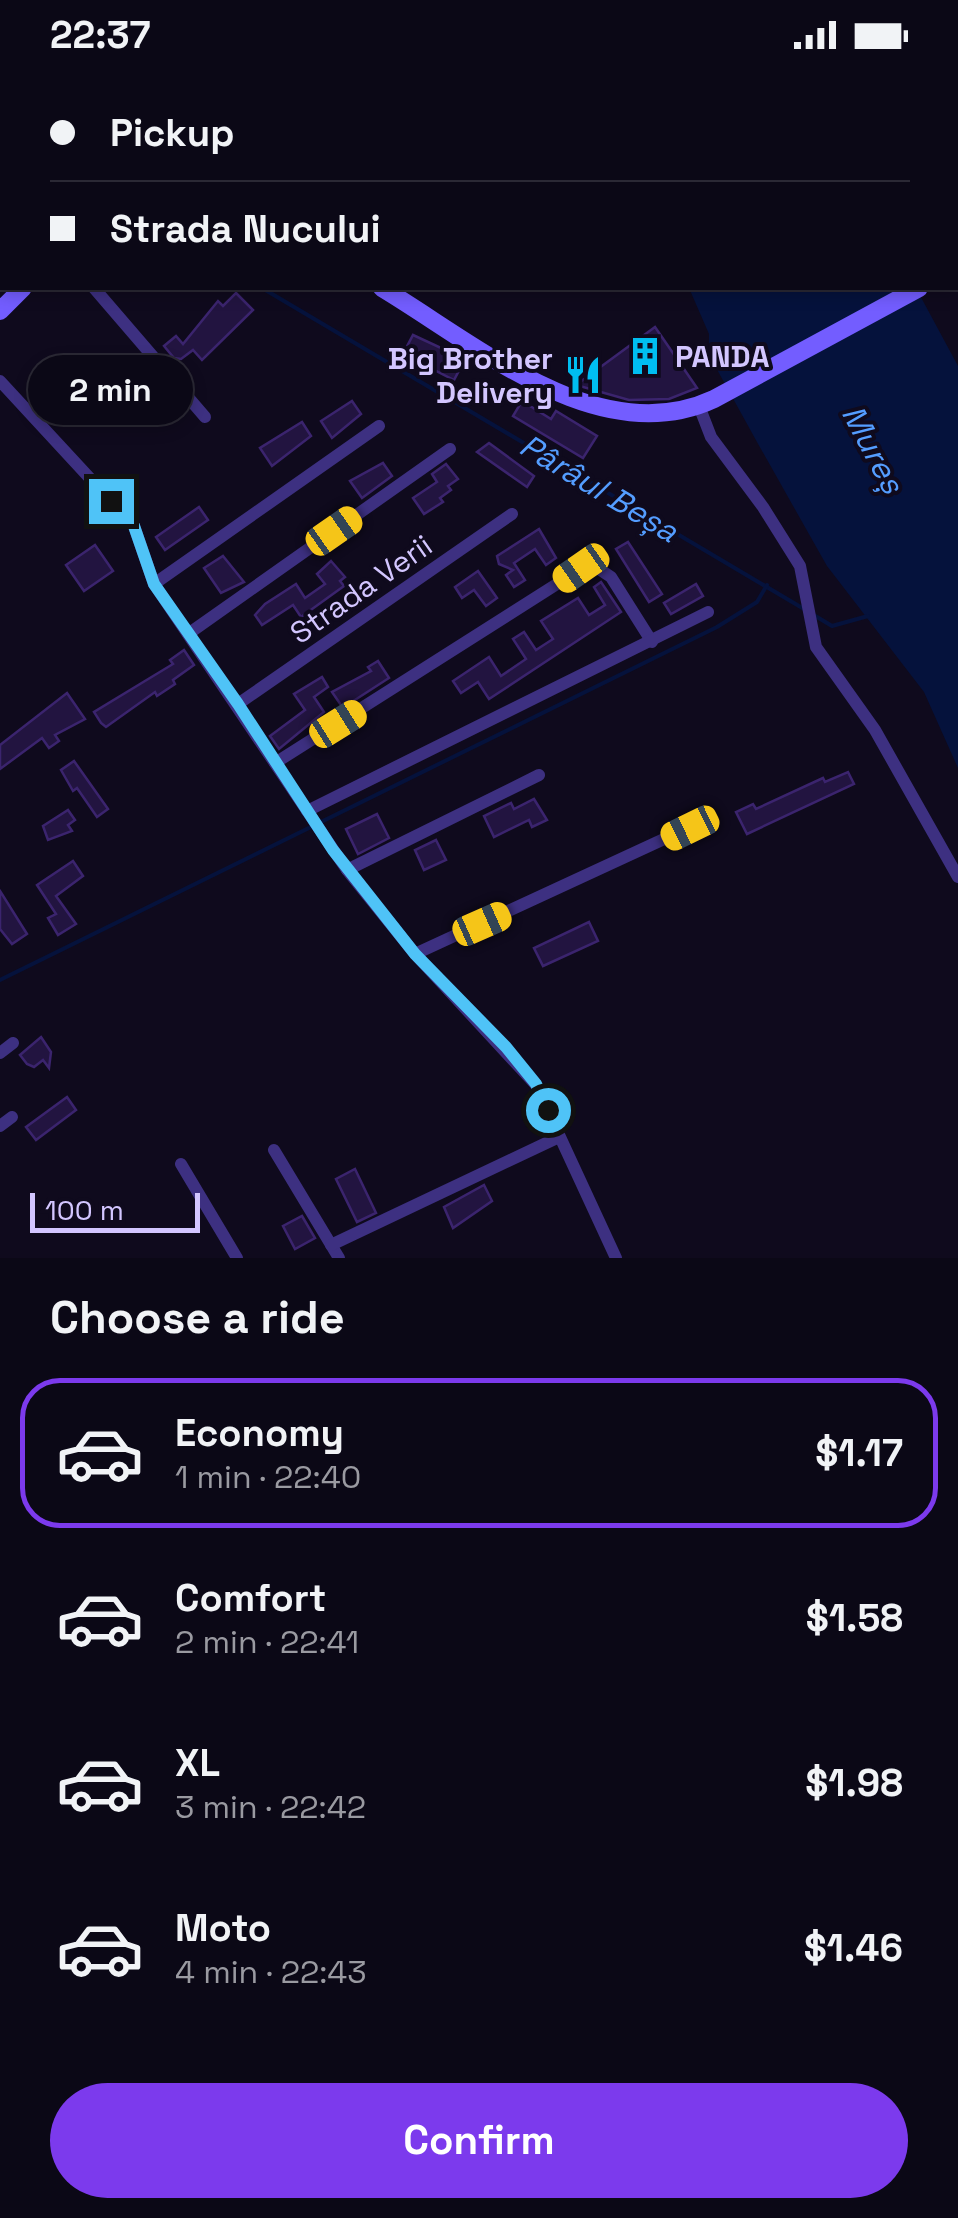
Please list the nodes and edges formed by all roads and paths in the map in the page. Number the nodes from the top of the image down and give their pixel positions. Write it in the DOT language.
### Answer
graph roads {
  1 [pos="21,290"];
  2 [pos="96,290"];
  3 [pos="385,290"];
  4 [pos="914,290"];
  5 [pos="0,311"];
  6 [pos="0,381"];
  7 [pos="707,402"];
  8 [pos="205,417"];
  9 [pos="379,426"];
  10 [pos="450,449"];
  11 [pos="512,514"];
  12 [pos="154,584"];
  13 [pos="708,612"];
  14 [pos="188,634"];
  15 [pos="652,642"];
  16 [pos="238,704"];
  17 [pos="276,762"];
  18 [pos="539,775"];
  19 [pos="309,814"];
  20 [pos="690,828"];
  21 [pos="347,870"];
  22 [pos="958,877"];
  23 [pos="415,954"];
  24 [pos="13,1043"];
  25 [pos="0,1053"];
  26 [pos="12,1117"];
  27 [pos="0,1126"];
  28 [pos="559,1136"];
  29 [pos="274,1150"];
  30 [pos="181,1164"];
  31 [pos="331,1245"];
  32 [pos="236,1258"];
  33 [pos="339,1258"];
  34 [pos="616,1258"];
  1 -- 5 [label="main road"];
  2 -- 8 [label="street"];
  3 -- 7 [label="main road"];
  4 -- 7 [label="main road"];
  6 -- 12 [label="street"];
  7 -- 22 [label="street"];
  9 -- 12 [label="street"];
  10 -- 14 [label="street"];
  11 -- 16 [label="street, Strada Verii"];
  12 -- 14 [label="street"];
  13 -- 15 [label="street"];
  14 -- 16 [label="street"];
  15 -- 17 [label="street"];
  15 -- 19 [label="street"];
  16 -- 17 [label="street"];
  17 -- 19 [label="street"];
  18 -- 21 [label="street"];
  19 -- 21 [label="street"];
  20 -- 23 [label="street"];
  21 -- 23 [label="street"];
  23 -- 28 [label="street"];
  24 -- 25 [label="street"];
  26 -- 27 [label="street"];
  28 -- 31 [label="street"];
  28 -- 34 [label="street"];
  29 -- 31 [label="street"];
  30 -- 32 [label="street"];
  31 -- 33 [label="street"];
}
